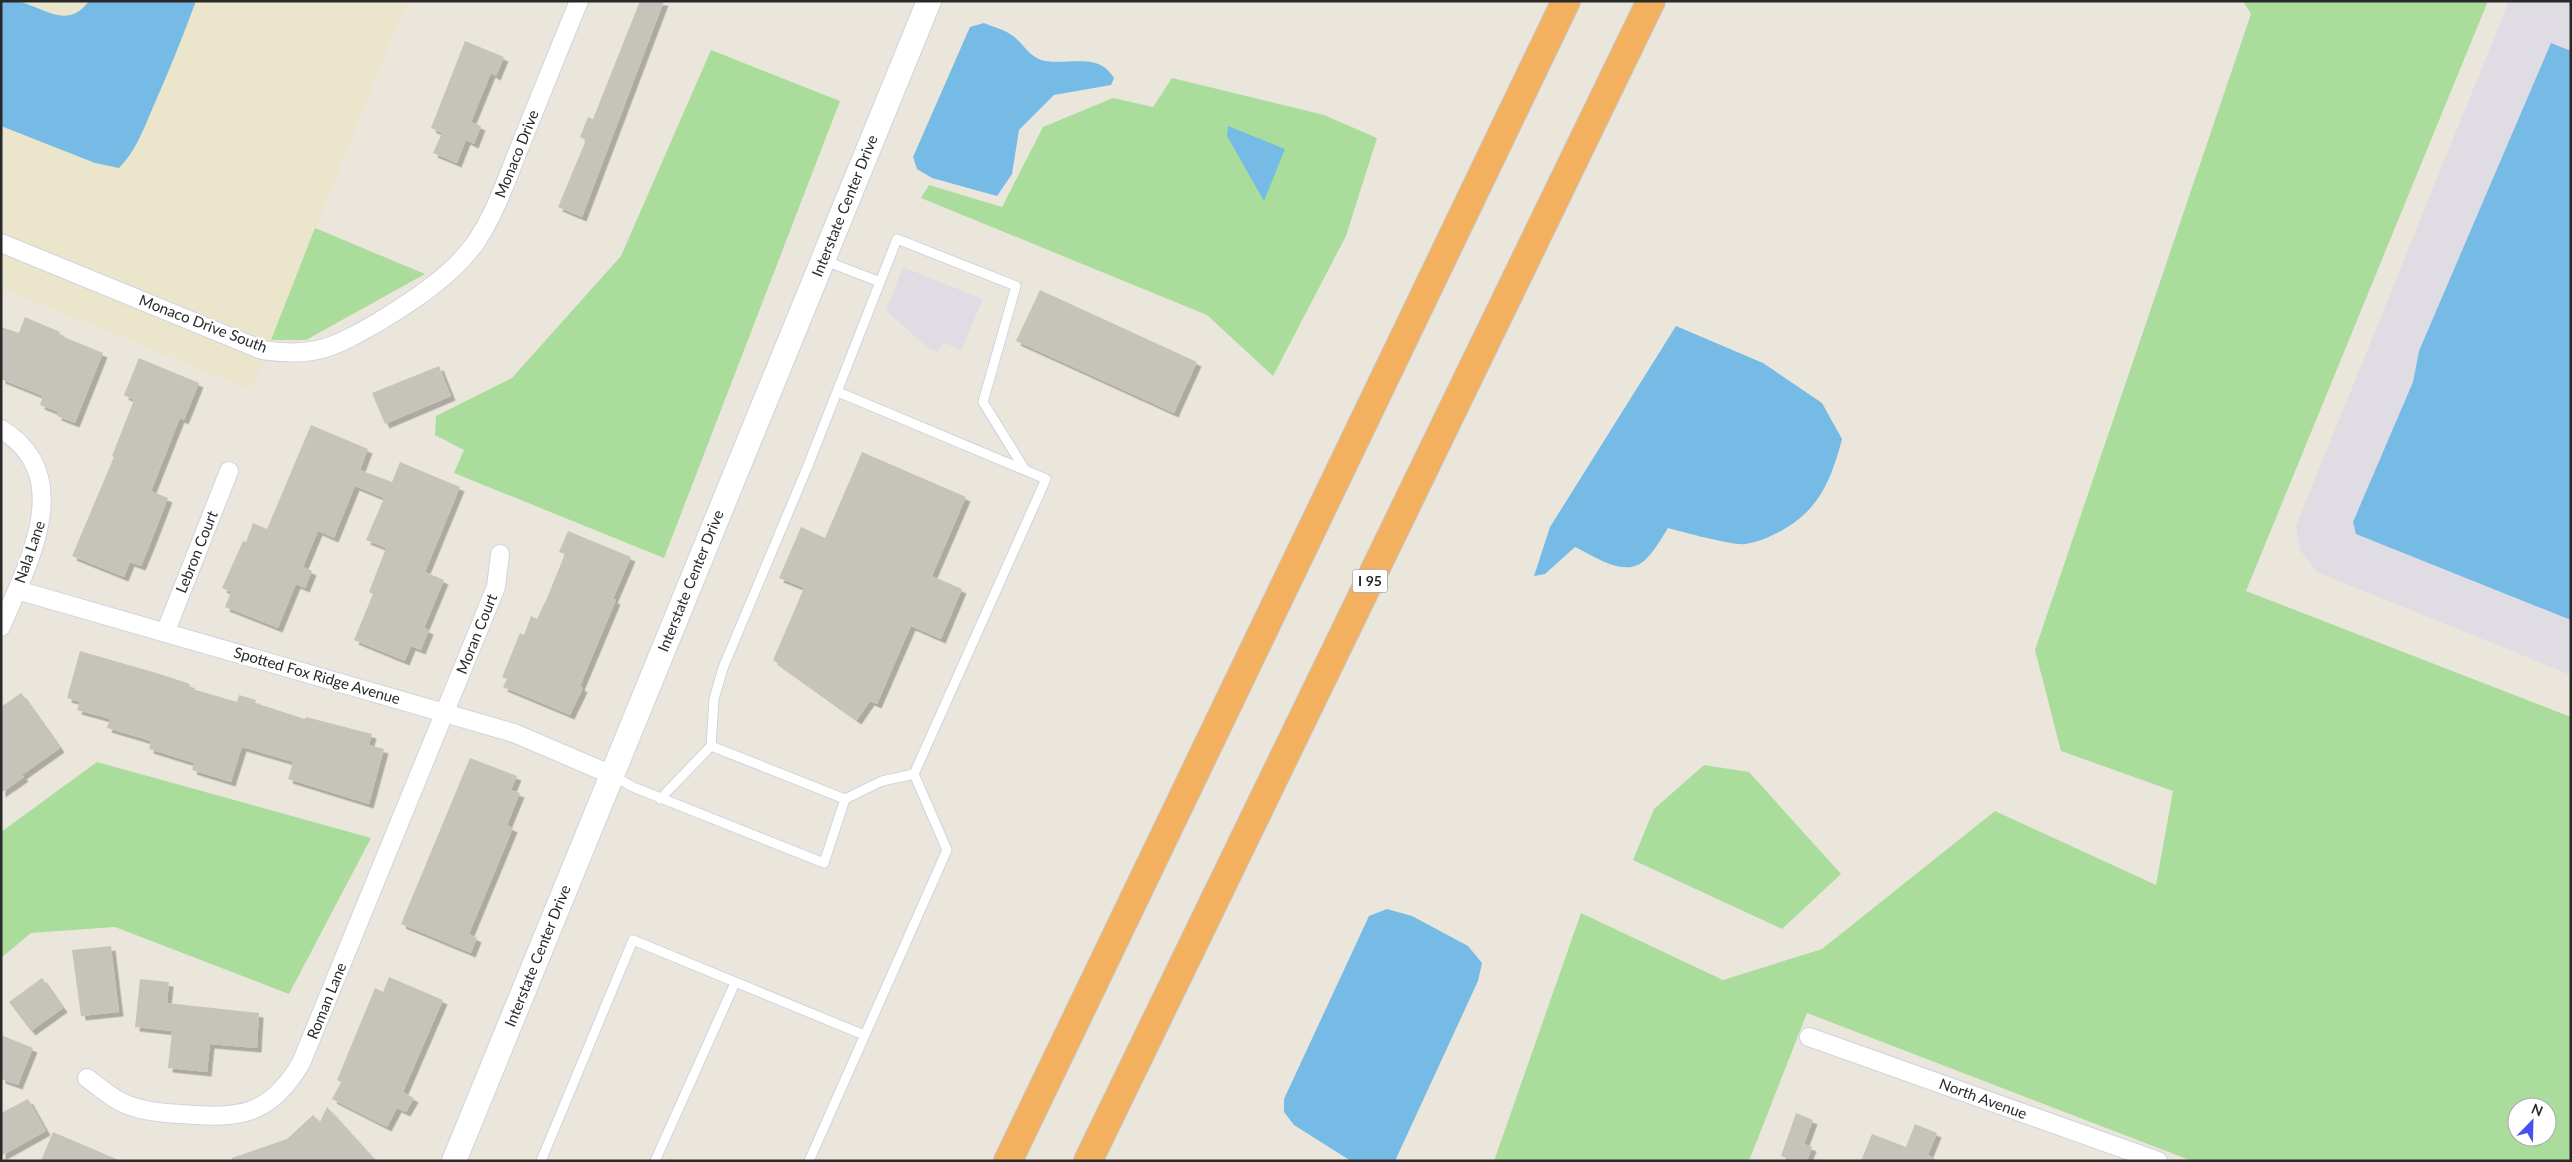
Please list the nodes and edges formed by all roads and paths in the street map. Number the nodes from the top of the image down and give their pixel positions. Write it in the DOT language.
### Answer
graph roads {
  1 [pos="579,1"];
  2 [pos="929,1"];
  3 [pos="1566,1"];
  4 [pos="1651,1"];
  5 [pos="1,243"];
  6 [pos="822,260"];
  7 [pos="880,282"];
  8 [pos="428,289"];
  9 [pos="838,392"];
  10 [pos="1,428"];
  11 [pos="1025,470"];
  12 [pos="229,471"];
  13 [pos="500,554"];
  14 [pos="17,590"];
  15 [pos="1,627"];
  16 [pos="165,633"];
  17 [pos="445,713"];
  18 [pos="711,746"];
  19 [pos="914,774"];
  20 [pos="612,775"];
  21 [pos="660,799"];
  22 [pos="845,799"];
  23 [pos="735,983"];
  24 [pos="864,1035"];
  25 [pos="1809,1036"];
  26 [pos="87,1078"];
  27 [pos="454,1161"];
  28 [pos="541,1161"];
  29 [pos="655,1161"];
  30 [pos="810,1161"];
  31 [pos="1008,1161"];
  32 [pos="1088,1161"];
  33 [pos="2158,1161"];
  1 -- 8 [label="street, Monaco Drive"];
  2 -- 6 [label="street, Interstate Center Drive"];
  3 -- 31 [label="highway"];
  4 -- 32 [label="highway, I 95"];
  5 -- 8 [label="street, Monaco Drive South"];
  6 -- 7 [label="lane"];
  6 -- 20 [label="street, Interstate Center Drive"];
  7 -- 9 [label="lane"];
  7 -- 11 [label="lane"];
  9 -- 11 [label="lane"];
  9 -- 18 [label="lane"];
  10 -- 14 [label="street, Nala Lane"];
  11 -- 19 [label="lane"];
  12 -- 16 [label="street, Lebron Court"];
  13 -- 17 [label="street, Moran Court"];
  14 -- 15 [label="street, Nala Lane"];
  14 -- 16 [label="street, Spotted Fox Ridge Avenue"];
  16 -- 17 [label="street, Spotted Fox Ridge Avenue"];
  17 -- 20 [label="street, Spotted Fox Ridge Avenue"];
  17 -- 26 [label="street, Roman Lane"];
  18 -- 21 [label="lane"];
  18 -- 22 [label="lane"];
  19 -- 22 [label="lane"];
  19 -- 24 [label="lane"];
  20 -- 21 [label="lane"];
  20 -- 27 [label="street, Interstate Center Drive"];
  21 -- 22 [label="lane"];
  23 -- 24 [label="lane"];
  23 -- 28 [label="lane"];
  23 -- 29 [label="lane"];
  24 -- 30 [label="lane"];
  25 -- 33 [label="street, North Avenue"];
}
